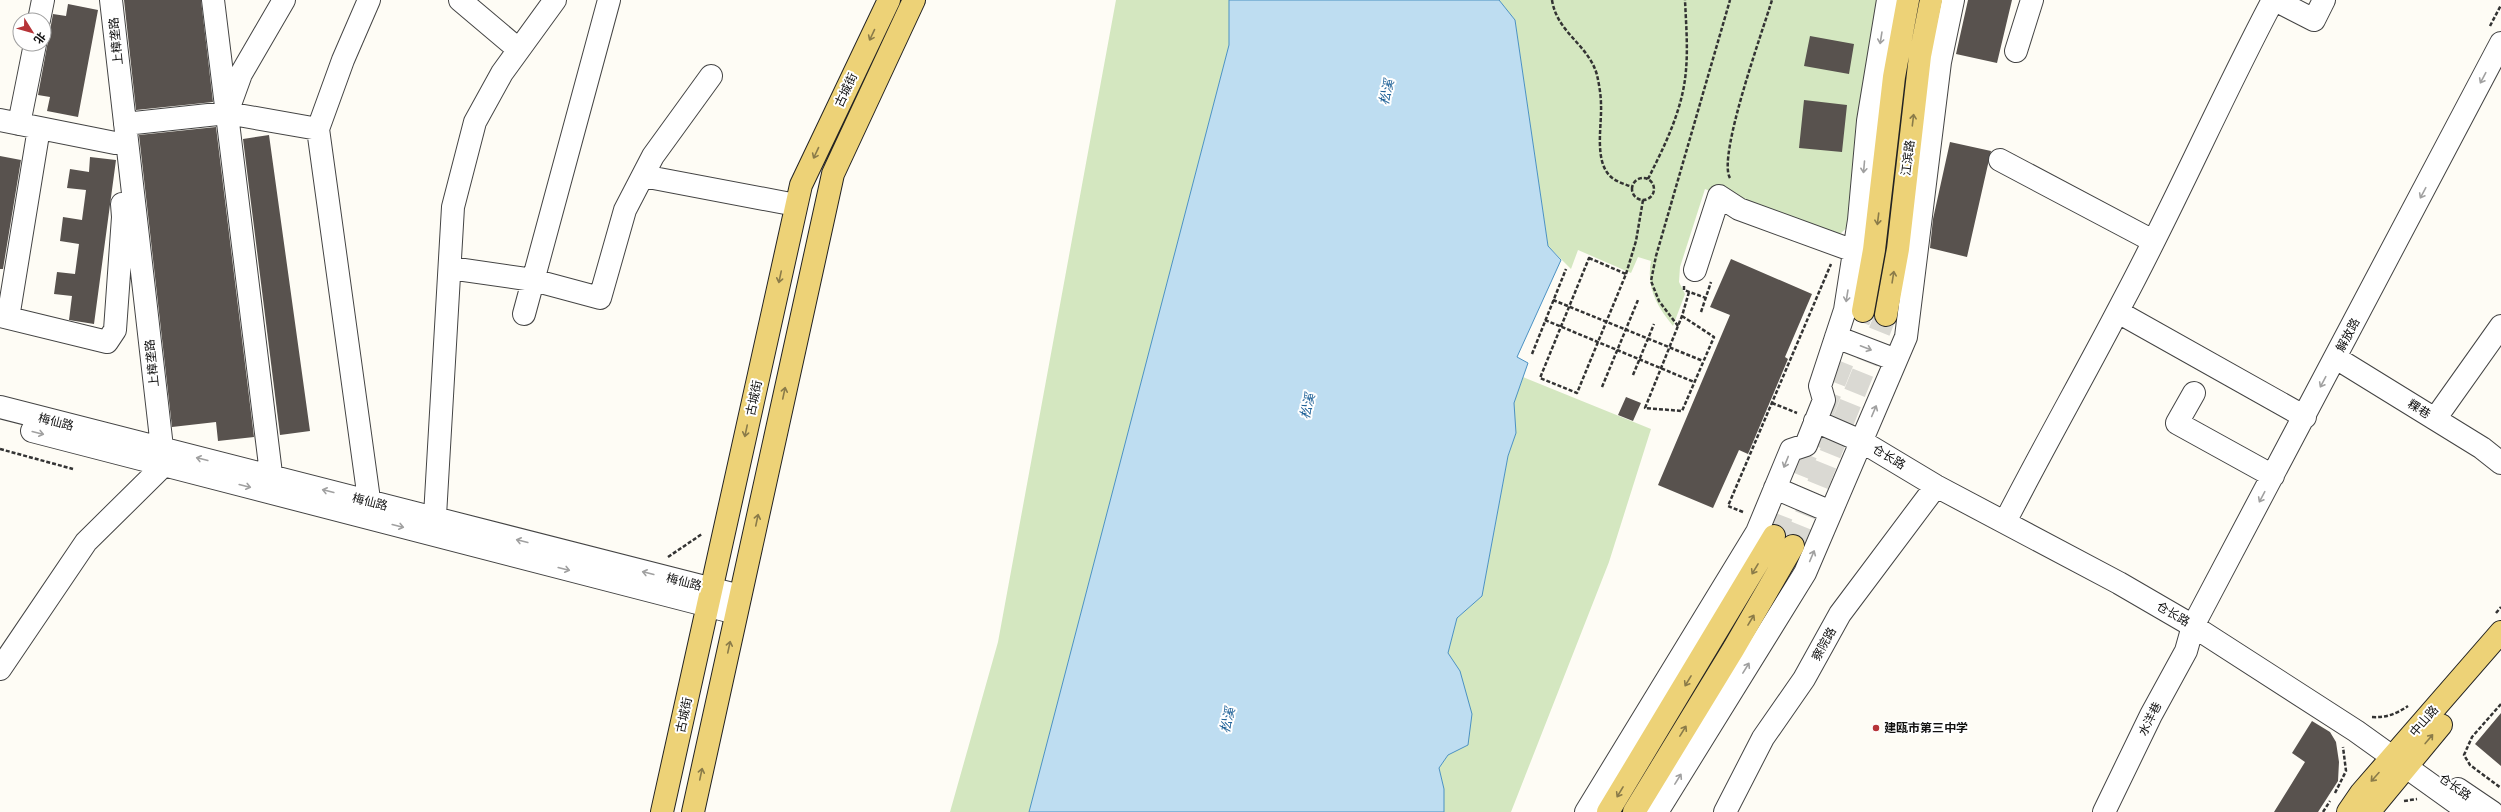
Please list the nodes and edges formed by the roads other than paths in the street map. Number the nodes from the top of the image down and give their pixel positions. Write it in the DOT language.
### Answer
graph roads {
  1 [pos="44,0"];
  2 [pos="98,0"];
  3 [pos="111,0"];
  4 [pos="213,0"];
  5 [pos="284,0"];
  6 [pos="368,0"];
  7 [pos="460,0"];
  8 [pos="555,0"];
  9 [pos="609,0"];
  10 [pos="889,0"];
  11 [pos="914,0"];
  12 [pos="1888,0"];
  13 [pos="1908,0"];
  14 [pos="1931,0"];
  15 [pos="1953,0"];
  16 [pos="2032,0"];
  17 [pos="2274,0"];
  18 [pos="2324,0"];
  19 [pos="42,12"];
  20 [pos="2501,43"];
  21 [pos="518,50"];
  22 [pos="2016,51"];
  23 [pos="33,52"];
  24 [pos="711,76"];
  25 [pos="227,113"];
  26 [pos="19,124"];
  27 [pos="125,124"];
  28 [pos="318,130"];
  29 [pos="115,142"];
  30 [pos="2000,160"];
  31 [pos="643,176"];
  32 [pos="796,205"];
  33 [pos="2153,241"];
  34 [pos="1854,251"];
  35 [pos="450,268"];
  36 [pos="1704,273"];
  37 [pos="533,280"];
  38 [pos="1863,311"];
  39 [pos="2118,312"];
  40 [pos="524,314"];
  41 [pos="1886,315"];
  42 [pos="4,317"];
  43 [pos="2501,326"];
  44 [pos="1836,336"];
  45 [pos="2336,358"];
  46 [pos="1896,360"];
  47 [pos="2194,393"];
  48 [pos="0,407"];
  49 [pos="2304,417"];
  50 [pos="2434,419"];
  51 [pos="1815,421"];
  52 [pos="0,423"];
  53 [pos="1861,441"];
  54 [pos="163,457"];
  55 [pos="2501,463"];
  56 [pos="2273,476"];
  57 [pos="272,485"];
  58 [pos="1936,486"];
  59 [pos="1775,488"];
  60 [pos="371,510"];
  61 [pos="1831,512"];
  62 [pos="2005,522"];
  63 [pos="434,527"];
  64 [pos="1768,528"];
  65 [pos="1793,546"];
  66 [pos="710,597"];
  67 [pos="738,605"];
  68 [pos="2196,620"];
  69 [pos="2496,625"];
  70 [pos="2501,651"];
  71 [pos="0,669"];
  72 [pos="2403,757"];
  73 [pos="662,812"];
  74 [pos="693,812"];
  75 [pos="1586,812"];
  76 [pos="1608,812"];
  77 [pos="1634,812"];
  78 [pos="1658,812"];
  79 [pos="1726,812"];
  80 [pos="2104,812"];
  81 [pos="2348,812"];
  82 [pos="2369,812"];
  83 [pos="2469,812"];
  84 [pos="2492,812"];
  1 -- 19 [label="street"];
  2 -- 29 [label="street"];
  3 -- 27 [label="street, 上樟垄路"];
  4 -- 25 [label="street"];
  5 -- 25 [label="street"];
  6 -- 28 [label="street"];
  7 -- 21 [label="street"];
  8 -- 21 [label="street"];
  9 -- 37 [label="street"];
  10 -- 32 [label="main road, 古城街, one-way"];
  67 -- 11 [label="main road, 古城街, one-way"];
  12 -- 34 [label="street, one-way"];
  13 -- 38 [label="main road, 江滨路, one-way"];
  41 -- 14 [label="main road, 江滨路, one-way"];
  15 -- 46 [label="street"];
  16 -- 22 [label="street"];
  17 -- 18 [label="street"];
  17 -- 33 [label="street"];
  20 -- 45 [label="street, 解放路, one-way"];
  21 -- 35 [label="street"];
  23 -- 26 [label="street"];
  24 -- 31 [label="street"];
  25 -- 27 [label="street"];
  25 -- 28 [label="street"];
  25 -- 57 [label="street"];
  26 -- 29 [label="street"];
  26 -- 42 [label="street"];
  27 -- 54 [label="street, 上樟垄路"];
  28 -- 60 [label="street"];
  29 -- 42 [label="street"];
  30 -- 33 [label="street"];
  31 -- 32 [label="street"];
  31 -- 37 [label="street"];
  32 -- 66 [label="main road, 古城街, one-way"];
  33 -- 39 [label="street"];
  34 -- 36 [label="street"];
  34 -- 44 [label="street, one-way"];
  35 -- 37 [label="street"];
  35 -- 63 [label="street"];
  37 -- 40 [label="street"];
  39 -- 49 [label="street"];
  39 -- 62 [label="street"];
  43 -- 50 [label="street"];
  44 -- 46 [label="street, one-way"];
  44 -- 51 [label="street"];
  45 -- 49 [label="street, 解放路, one-way"];
  45 -- 50 [label="street, 粿巷"];
  53 -- 46 [label="street, one-way"];
  47 -- 56 [label="street"];
  48 -- 54 [label="street, 梅仙路"];
  49 -- 56 [label="street, 解放路"];
  50 -- 55 [label="street, 粿巷"];
  51 -- 53 [label="street, 仓长路"];
  51 -- 59 [label="street, one-way"];
  52 -- 54 [label="street, 梅仙路, one-way"];
  53 -- 58 [label="street, 仓长路"];
  53 -- 61 [label="street"];
  54 -- 57 [label="street, 梅仙路"];
  54 -- 71 [label="street"];
  56 -- 68 [label="street, 解放路, one-way"];
  57 -- 60 [label="street, 梅仙路"];
  58 -- 62 [label="street, 仓长路"];
  58 -- 79 [label="street, 察院路"];
  59 -- 61 [label="street"];
  59 -- 64 [label="street"];
  60 -- 63 [label="street, 梅仙路"];
  78 -- 61 [label="street, one-way"];
  62 -- 68 [label="street, 仓长路"];
  63 -- 66 [label="street, 梅仙路"];
  64 -- 75 [label="street"];
  64 -- 76 [label="main road, one-way"];
  77 -- 65 [label="main road, one-way"];
  66 -- 67 [label="street, 梅仙路"];
  66 -- 73 [label="main road, 古城街"];
  74 -- 67 [label="main road, 古城街, one-way"];
  68 -- 72 [label="street, 仓长路"];
  68 -- 80 [label="street, 水洋巷"];
  69 -- 72 [label="main road, 中山路"];
  72 -- 70 [label="main road, 中山路, one-way"];
  72 -- 81 [label="main road, 中山路, one-way"];
  72 -- 82 [label="main road, 中山路"];
  72 -- 83 [label="street, 仓长路"];
  72 -- 84 [label="street, 仓长路"];
}
